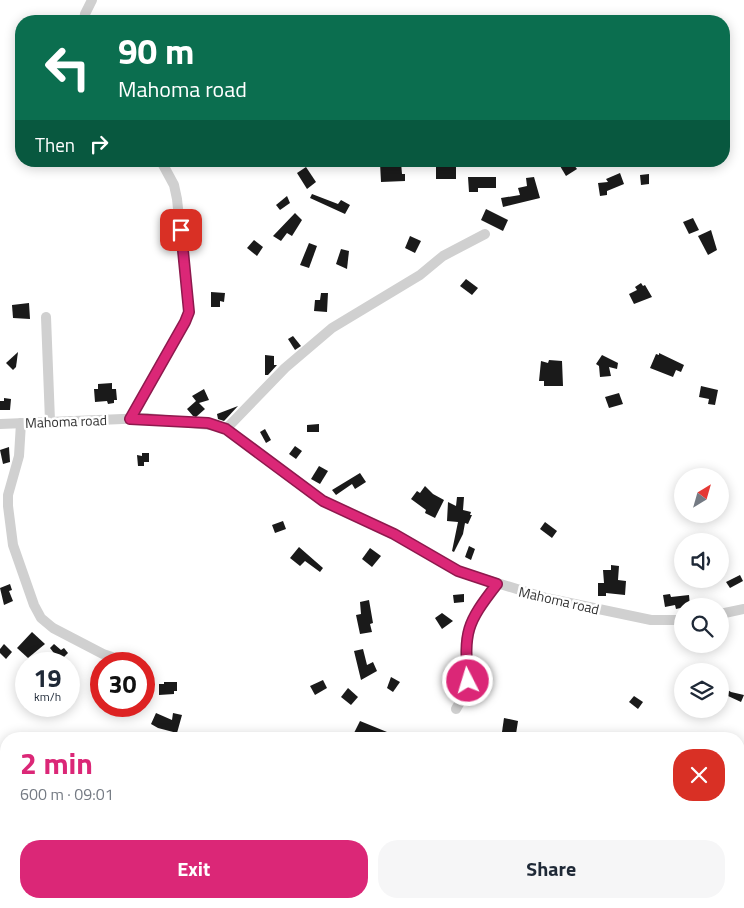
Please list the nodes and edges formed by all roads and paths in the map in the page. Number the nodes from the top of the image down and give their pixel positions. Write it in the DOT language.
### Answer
graph roads {
  1 [pos="92,0"];
  2 [pos="85,15"];
  3 [pos="164,167"];
  4 [pos="485,234"];
  5 [pos="46,317"];
  6 [pos="130,419"];
  7 [pos="50,422"];
  8 [pos="21,423"];
  9 [pos="0,424"];
  10 [pos="226,429"];
  11 [pos="497,584"];
  12 [pos="744,609"];
  13 [pos="729,612"];
  14 [pos="674,620"];
  15 [pos="98,652"];
  16 [pos="456,709"];
  1 -- 2 [label="street"];
  3 -- 6 [label="street"];
  4 -- 10 [label="street"];
  5 -- 7 [label="street"];
  6 -- 7 [label="street, Mahoma road"];
  6 -- 10 [label="street, Mahoma road"];
  7 -- 8 [label="street, Mahoma road"];
  8 -- 9 [label="street, Mahoma road"];
  8 -- 15 [label="street"];
  10 -- 11 [label="street, Mahoma road"];
  11 -- 14 [label="street, Mahoma road"];
  11 -- 16 [label="street"];
  12 -- 13 [label="street"];
}
